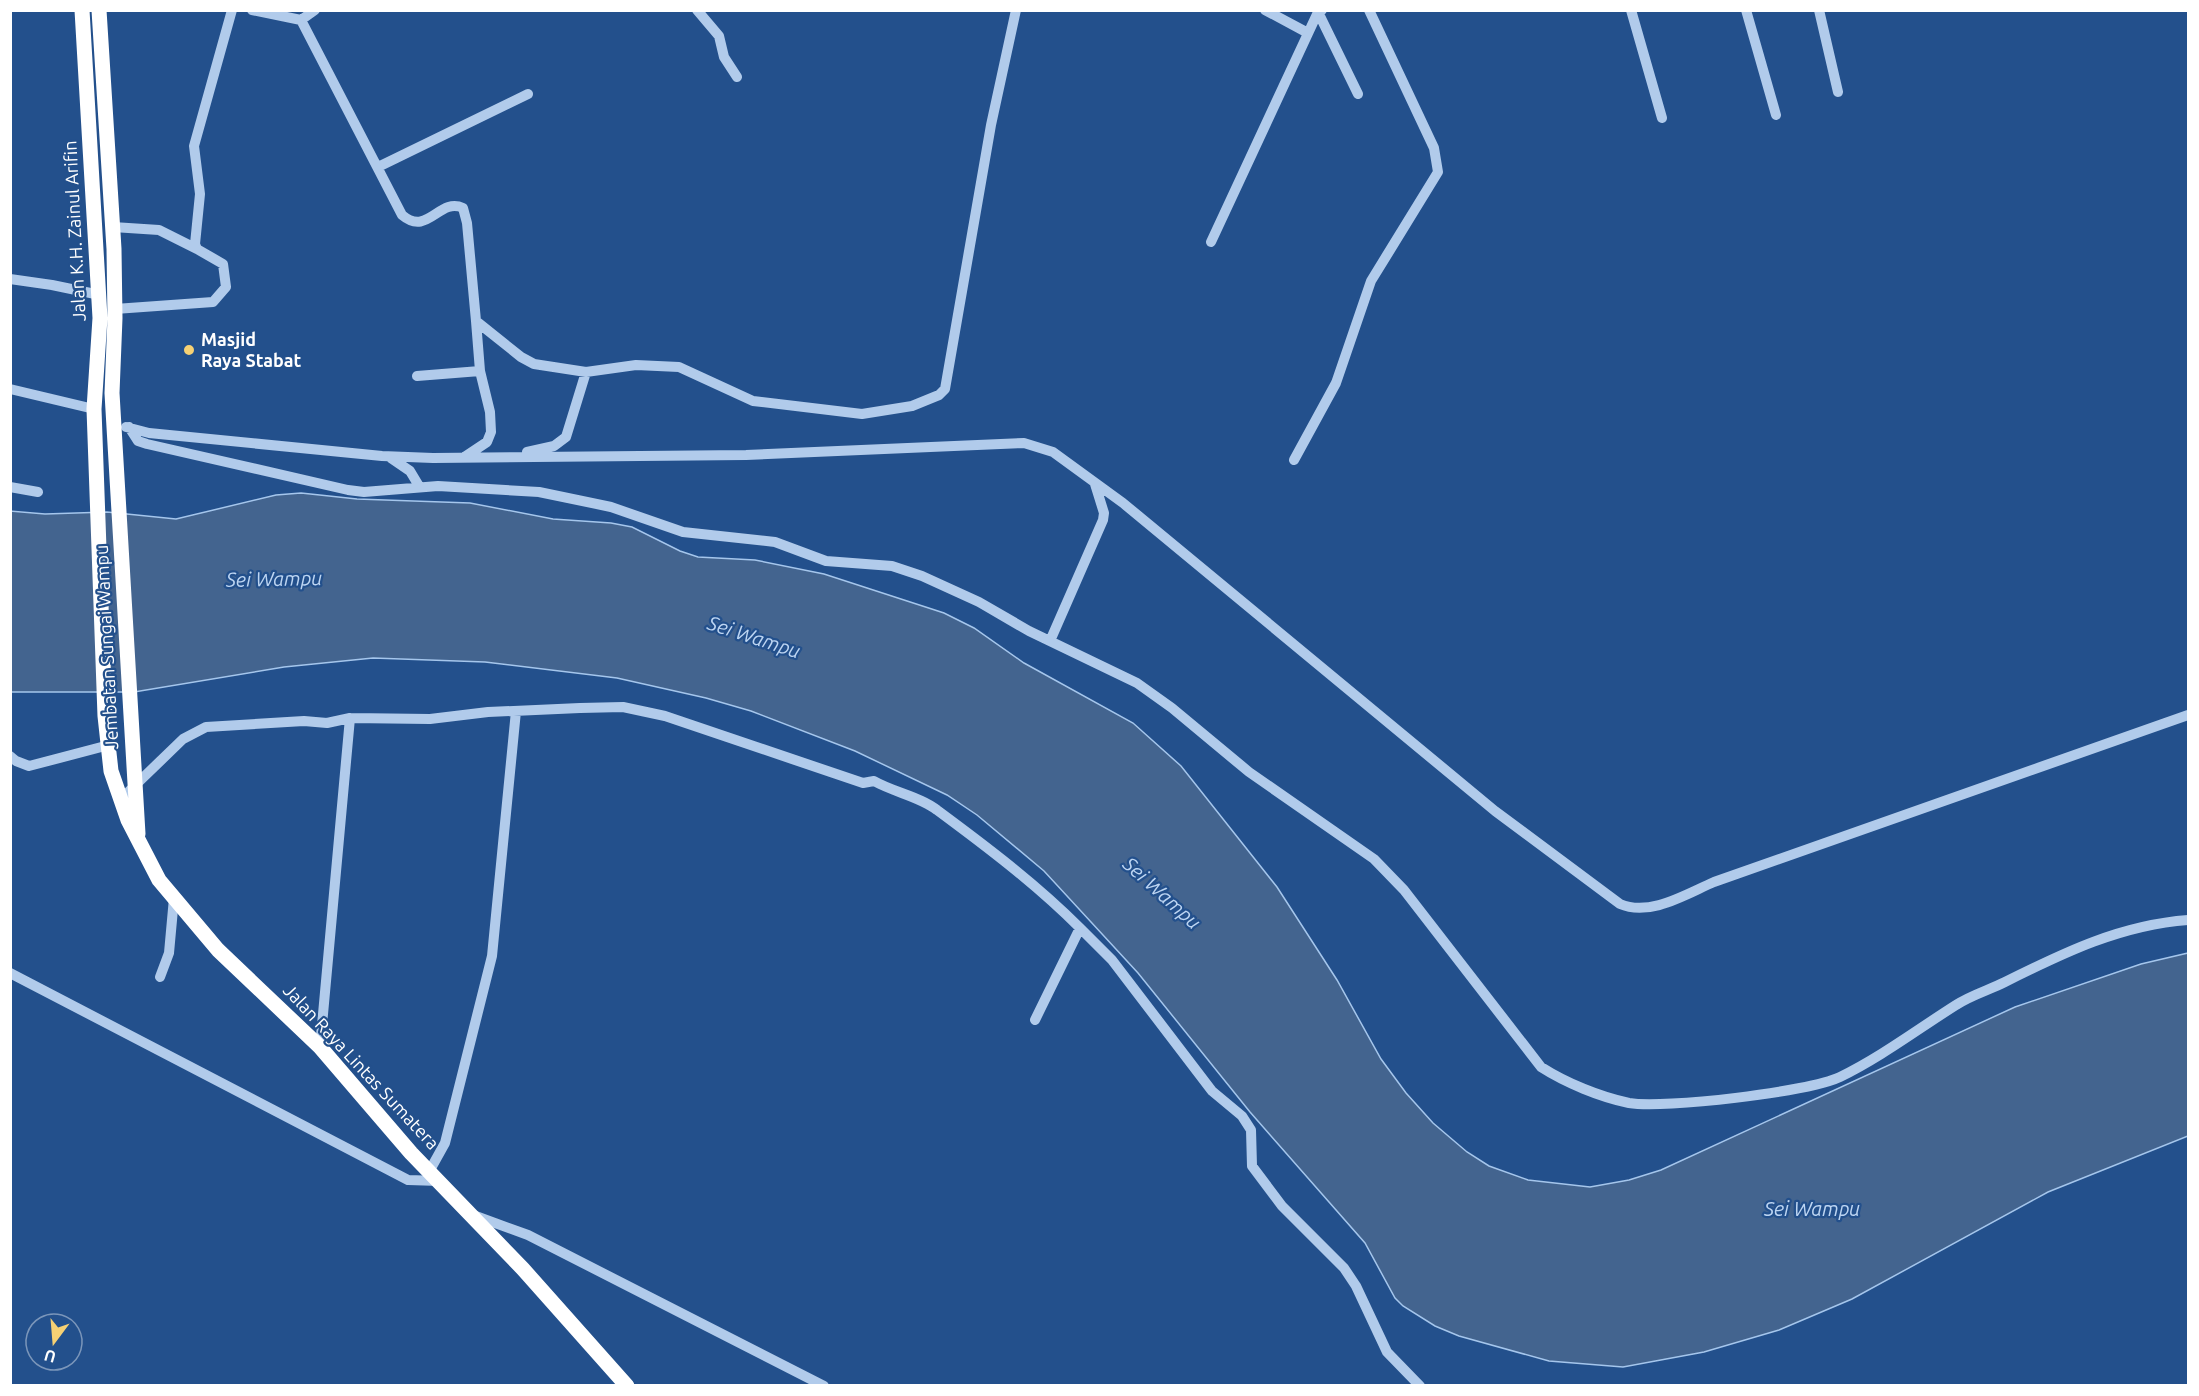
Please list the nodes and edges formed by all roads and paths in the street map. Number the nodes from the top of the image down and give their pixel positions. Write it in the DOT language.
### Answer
graph roads {
  1 [pos="82,10"];
  2 [pos="99,10"];
  3 [pos="232,10"];
  4 [pos="252,10"];
  5 [pos="315,10"];
  6 [pos="697,10"];
  7 [pos="1016,10"];
  8 [pos="1265,10"];
  9 [pos="1369,10"];
  10 [pos="1631,10"];
  11 [pos="1746,10"];
  12 [pos="1819,10"];
  13 [pos="1319,11"];
  14 [pos="302,20"];
  15 [pos="1308,33"];
  16 [pos="737,76"];
  17 [pos="1838,92"];
  18 [pos="528,94"];
  19 [pos="1358,94"];
  20 [pos="1776,115"];
  21 [pos="1662,118"];
  22 [pos="378,167"];
  23 [pos="113,227"];
  24 [pos="1211,242"];
  25 [pos="197,249"];
  26 [pos="10,279"];
  27 [pos="110,299"];
  28 [pos="476,321"];
  29 [pos="480,371"];
  30 [pos="586,372"];
  31 [pos="417,375"];
  32 [pos="10,389"];
  33 [pos="94,409"];
  34 [pos="122,425"];
  35 [pos="96,449"];
  36 [pos="115,449"];
  37 [pos="382,456"];
  38 [pos="512,456"];
  39 [pos="465,457"];
  40 [pos="1294,460"];
  41 [pos="1095,483"];
  42 [pos="419,486"];
  43 [pos="10,487"];
  44 [pos="38,492"];
  45 [pos="1050,641"];
  46 [pos="516,711"];
  47 [pos="2188,715"];
  48 [pos="105,716"];
  49 [pos="350,718"];
  50 [pos="109,745"];
  51 [pos="10,756"];
  52 [pos="136,788"];
  53 [pos="121,800"];
  54 [pos="138,844"];
  55 [pos="174,898"];
  56 [pos="2188,920"];
  57 [pos="1080,928"];
  58 [pos="10,973"];
  59 [pos="160,977"];
  60 [pos="1035,1020"];
  61 [pos="320,1047"];
  62 [pos="435,1175"];
  63 [pos="470,1214"];
  64 [pos="627,1386"];
  65 [pos="824,1386"];
  66 [pos="1420,1386"];
  1 -- 27 [label="highway, Jalan K.H. Zainul Arifin"];
  2 -- 23 [label="highway, Jalan K.H. Zainul Arifin"];
  3 -- 25 [label="street"];
  4 -- 14 [label="street"];
  5 -- 14 [label="street"];
  6 -- 16 [label="street"];
  7 -- 30 [label="street"];
  8 -- 15 [label="street"];
  9 -- 40 [label="street"];
  10 -- 21 [label="street"];
  11 -- 20 [label="street"];
  12 -- 17 [label="street"];
  13 -- 15 [label="street"];
  13 -- 19 [label="street"];
  14 -- 22 [label="street"];
  15 -- 24 [label="street"];
  18 -- 22 [label="street"];
  22 -- 28 [label="street"];
  23 -- 25 [label="street"];
  23 -- 27 [label="highway, Jalan K.H. Zainul Arifin"];
  25 -- 27 [label="street"];
  26 -- 27 [label="street"];
  27 -- 33 [label="highway, Jalan K.H. Zainul Arifin"];
  27 -- 34 [label="highway, Jalan K.H. Zainul Arifin"];
  28 -- 29 [label="street"];
  28 -- 30 [label="street"];
  29 -- 31 [label="street"];
  29 -- 39 [label="street"];
  30 -- 38 [label="street"];
  32 -- 33 [label="street"];
  33 -- 35 [label="highway, Jalan K.H. Zainul Arifin"];
  34 -- 36 [label="highway, Jalan K.H. Zainul Arifin"];
  34 -- 37 [label="street"];
  34 -- 42 [label="street"];
  35 -- 48 [label="highway, Jembatan Sungai Wampu"];
  36 -- 52 [label="highway, Jembatan Sungai Wampu"];
  37 -- 39 [label="street"];
  37 -- 42 [label="street"];
  38 -- 39 [label="street"];
  38 -- 41 [label="street"];
  41 -- 45 [label="street"];
  41 -- 47 [label="street"];
  42 -- 45 [label="street"];
  43 -- 44 [label="street"];
  45 -- 56 [label="street"];
  46 -- 49 [label="street"];
  46 -- 57 [label="street"];
  46 -- 62 [label="street"];
  48 -- 50 [label="highway, Jalan Raya Lintas Sumatera"];
  49 -- 52 [label="street"];
  49 -- 61 [label="street"];
  50 -- 51 [label="street"];
  50 -- 53 [label="highway, Jalan Raya Lintas Sumatera"];
  52 -- 53 [label="street"];
  52 -- 54 [label="highway, Jembatan Sungai Wampu"];
  53 -- 54 [label="highway, Jalan Raya Lintas Sumatera"];
  54 -- 55 [label="highway, Jalan Raya Lintas Sumatera"];
  55 -- 59 [label="street"];
  55 -- 61 [label="highway, Jalan Raya Lintas Sumatera"];
  57 -- 60 [label="street"];
  57 -- 66 [label="street"];
  58 -- 62 [label="street"];
  61 -- 62 [label="highway, Jalan Raya Lintas Sumatera"];
  62 -- 63 [label="highway, Jalan Raya Lintas Sumatera"];
  63 -- 64 [label="highway, Jalan Raya Lintas Sumatera"];
  63 -- 65 [label="street"];
}
